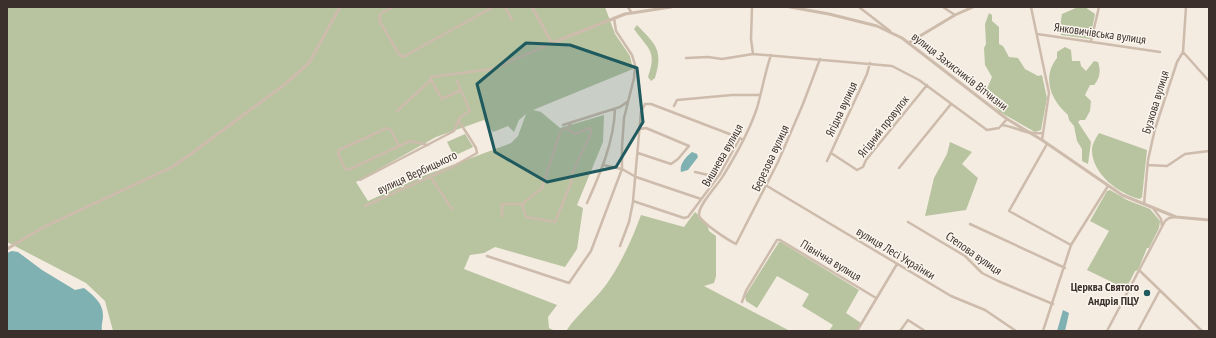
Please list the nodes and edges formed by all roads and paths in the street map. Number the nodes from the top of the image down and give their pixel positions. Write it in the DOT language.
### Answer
graph roads {
  1 [pos="340,7"];
  2 [pos="393,7"];
  3 [pos="493,7"];
  4 [pos="505,7"];
  5 [pos="532,7"];
  6 [pos="628,7"];
  7 [pos="671,7"];
  8 [pos="752,7"];
  9 [pos="790,7"];
  10 [pos="859,7"];
  11 [pos="943,7"];
  12 [pos="973,7"];
  13 [pos="1031,7"];
  14 [pos="1099,7"];
  15 [pos="1186,7"];
  16 [pos="638,9"];
  17 [pos="632,12"];
  18 [pos="955,14"];
  19 [pos="614,17"];
  20 [pos="512,20"];
  21 [pos="891,32"];
  22 [pos="1037,34"];
  23 [pos="1091,41"];
  24 [pos="910,42"];
  25 [pos="552,43"];
  26 [pos="1160,52"];
  27 [pos="1183,52"];
  28 [pos="753,54"];
  29 [pos="771,55"];
  30 [pos="686,58"];
  31 [pos="820,59"];
  32 [pos="870,63"];
  33 [pos="431,80"];
  34 [pos="457,81"];
  35 [pos="1209,81"];
  36 [pos="927,85"];
  37 [pos="461,90"];
  38 [pos="760,95"];
  39 [pos="627,102"];
  40 [pos="951,104"];
  41 [pos="674,106"];
  42 [pos="615,109"];
  43 [pos="398,111"];
  44 [pos="1008,119"];
  45 [pos="459,121"];
  46 [pos="572,122"];
  47 [pos="563,125"];
  48 [pos="1002,125"];
  49 [pos="567,129"];
  50 [pos="640,129"];
  51 [pos="1042,133"];
  52 [pos="1033,134"];
  53 [pos="741,139"];
  54 [pos="1042,140"];
  55 [pos="1047,144"];
  56 [pos="428,145"];
  57 [pos="399,146"];
  58 [pos="1209,151"];
  59 [pos="638,153"];
  60 [pos="831,153"];
  61 [pos="827,161"];
  62 [pos="603,164"];
  63 [pos="1148,165"];
  64 [pos="899,168"];
  65 [pos="622,169"];
  66 [pos="694,172"];
  67 [pos="430,176"];
  68 [pos="636,177"];
  69 [pos="717,177"];
  70 [pos="360,180"];
  71 [pos="767,186"];
  72 [pos="1108,186"];
  73 [pos="701,199"];
  74 [pos="634,202"];
  75 [pos="587,203"];
  76 [pos="522,204"];
  77 [pos="1144,204"];
  78 [pos="365,206"];
  79 [pos="1153,208"];
  80 [pos="452,209"];
  81 [pos="502,216"];
  82 [pos="1176,217"];
  83 [pos="1209,220"];
  84 [pos="908,222"];
  85 [pos="970,224"];
  86 [pos="1162,227"];
  87 [pos="720,236"];
  88 [pos="1071,245"];
  89 [pos="620,246"];
  90 [pos="7,249"];
  91 [pos="486,256"];
  92 [pos="897,264"];
  93 [pos="1065,268"];
  94 [pos="1140,271"];
  95 [pos="1160,290"];
  96 [pos="876,298"];
  97 [pos="742,302"];
  98 [pos="1053,304"];
  99 [pos="857,331"];
  100 [pos="900,331"];
  101 [pos="925,331"];
  102 [pos="1016,331"];
  103 [pos="1043,331"];
  104 [pos="1107,331"];
  105 [pos="1138,331"];
  106 [pos="1202,331"];
  1 -- 90 [label="street"];
  2 -- 3 [label="street"];
  4 -- 20 [label="street"];
  5 -- 25 [label="street"];
  6 -- 17 [label="street"];
  7 -- 16 [label="street"];
  8 -- 28 [label="street"];
  9 -- 21 [label="street, вулиця Захисників Вітчизни"];
  10 -- 21 [label="street"];
  11 -- 18 [label="street"];
  12 -- 18 [label="street"];
  13 -- 22 [label="street"];
  14 -- 23 [label="street"];
  15 -- 27 [label="street, Бузкова вулиця"];
  16 -- 17 [label="street"];
  17 -- 19 [label="street"];
  18 -- 24 [label="street"];
  19 -- 25 [label="street"];
  19 -- 39 [label="street"];
  21 -- 24 [label="street, вулиця Захисників Вітчизни"];
  22 -- 23 [label="street, Янковичівська вулиця"];
  22 -- 51 [label="street"];
  23 -- 26 [label="street, Янковичівська вулиця"];
  24 -- 44 [label="street, вулиця Захисників Вітчизни"];
  25 -- 33 [label="street"];
  27 -- 35 [label="street"];
  27 -- 63 [label="street, Бузкова вулиця"];
  28 -- 29 [label="street, вулиця Захисників Вітчизни"];
  28 -- 30 [label="street, вулиця Захисників Вітчизни"];
  29 -- 31 [label="street, вулиця Захисників Вітчизни"];
  29 -- 38 [label="street, Вишнева вулиця"];
  31 -- 32 [label="street, вулиця Захисників Вітчизни"];
  31 -- 71 [label="street, Березова вулиця"];
  32 -- 36 [label="street, вулиця Захисників Вітчизни"];
  32 -- 60 [label="street, Ягідна вулиця"];
  33 -- 37 [label="street"];
  33 -- 43 [label="street"];
  34 -- 37 [label="street"];
  36 -- 40 [label="street, вулиця Захисників Вітчизни"];
  36 -- 60 [label="street, Ягідний провулок"];
  37 -- 45 [label="street"];
  38 -- 41 [label="street"];
  38 -- 53 [label="street, Вишнева вулиця"];
  39 -- 42 [label="street"];
  39 -- 65 [label="street"];
  40 -- 48 [label="street, вулиця Захисників Вітчизни"];
  40 -- 64 [label="street"];
  42 -- 46 [label="street"];
  42 -- 62 [label="street"];
  44 -- 48 [label="street, вулиця Захисників Вітчизни"];
  44 -- 52 [label="street"];
  45 -- 56 [label="street"];
  45 -- 67 [label="street, вулиця Вербицького"];
  46 -- 47 [label="street"];
  46 -- 49 [label="street"];
  48 -- 52 [label="street"];
  49 -- 76 [label="street"];
  49 -- 76 [label="street"];
  50 -- 53 [label="street"];
  50 -- 59 [label="street"];
  50 -- 59 [label="street"];
  51 -- 52 [label="street"];
  51 -- 54 [label="street"];
  52 -- 54 [label="street"];
  53 -- 69 [label="street"];
  53 -- 87 [label="street, Вишнева вулиця"];
  54 -- 55 [label="street"];
  55 -- 72 [label="street"];
  55 -- 88 [label="street"];
  56 -- 57 [label="street"];
  56 -- 70 [label="street"];
  57 -- 57 [label="street"];
  58 -- 63 [label="street"];
  59 -- 68 [label="street"];
  60 -- 61 [label="street, Ягідна вулиця"];
  62 -- 65 [label="street"];
  62 -- 75 [label="street"];
  63 -- 77 [label="street, Бузкова вулиця"];
  65 -- 68 [label="street"];
  65 -- 91 [label="street"];
  66 -- 69 [label="street"];
  67 -- 78 [label="street, вулиця Вербицького"];
  67 -- 80 [label="street"];
  68 -- 73 [label="street"];
  68 -- 74 [label="street"];
  69 -- 73 [label="street"];
  71 -- 87 [label="street, Березова вулиця"];
  71 -- 92 [label="street, вулиця Лесі Українки"];
  72 -- 77 [label="street"];
  72 -- 88 [label="street"];
  73 -- 74 [label="street"];
  74 -- 89 [label="street"];
  76 -- 81 [label="street"];
  77 -- 79 [label="street"];
  79 -- 82 [label="street"];
  79 -- 86 [label="street"];
  82 -- 83 [label="street"];
  82 -- 86 [label="street"];
  84 -- 98 [label="street, Степова вулиця"];
  85 -- 93 [label="street"];
  86 -- 94 [label="street"];
  88 -- 93 [label="street"];
  92 -- 96 [label="street"];
  92 -- 102 [label="street, вулиця Лесі Українки"];
  93 -- 98 [label="street"];
  94 -- 95 [label="street"];
  94 -- 104 [label="street"];
  95 -- 105 [label="street"];
  95 -- 106 [label="street"];
  96 -- 97 [label="street, Північна вулиця"];
  96 -- 99 [label="street"];
  98 -- 103 [label="street"];
  100 -- 101 [label="street"];
}
